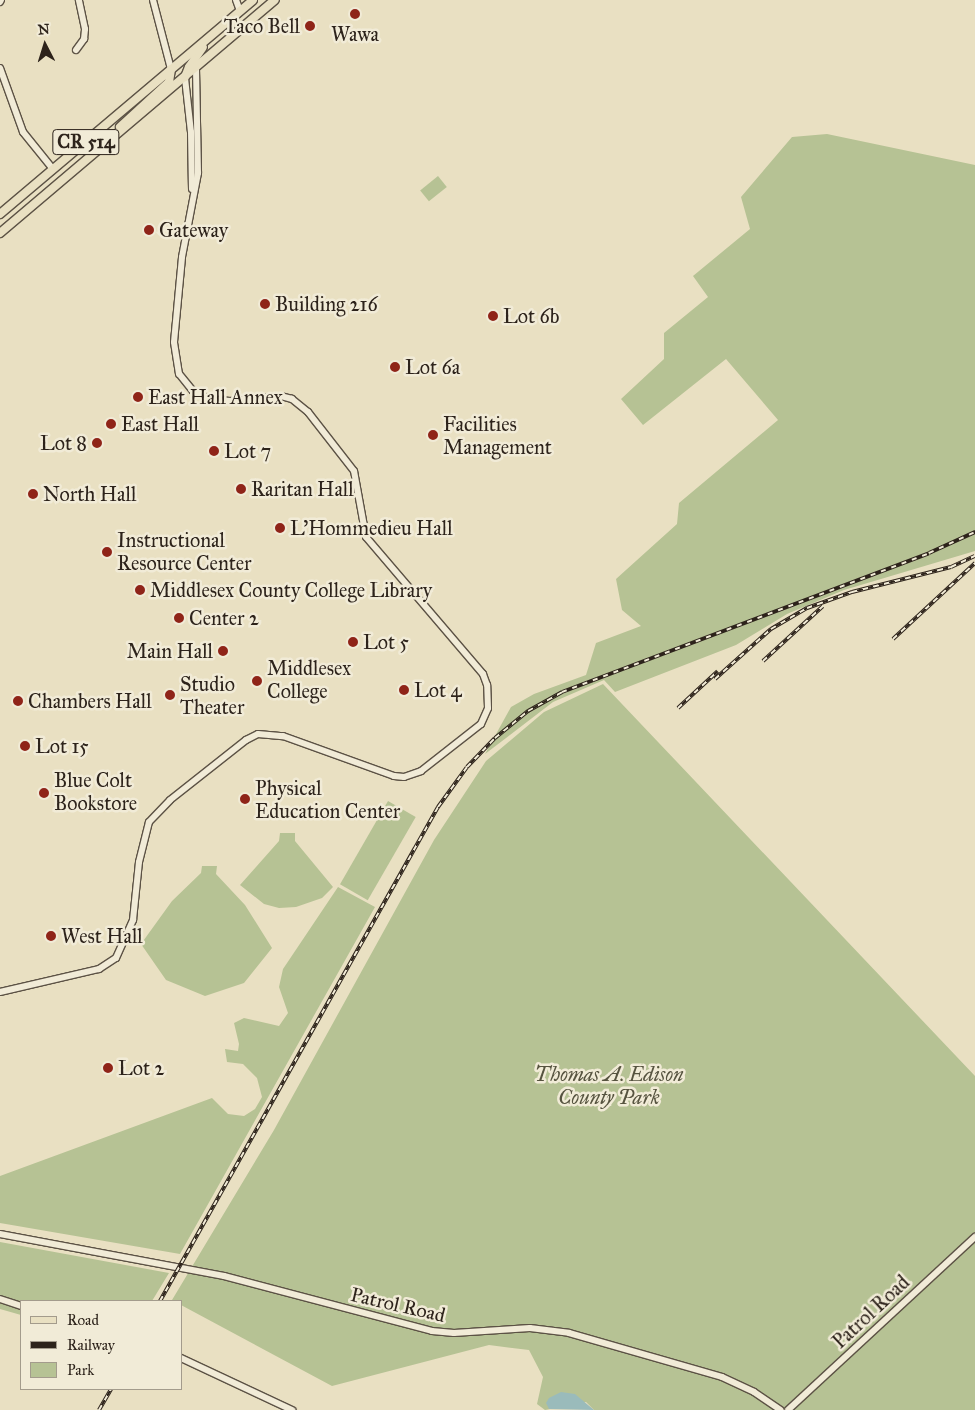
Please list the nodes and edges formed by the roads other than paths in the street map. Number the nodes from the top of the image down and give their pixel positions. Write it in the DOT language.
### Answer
graph roads {
  1 [pos="79,0"];
  2 [pos="153,0"];
  3 [pos="236,0"];
  4 [pos="253,0"];
  5 [pos="275,0"];
  6 [pos="240,11"];
  7 [pos="211,37"];
  8 [pos="76,50"];
  9 [pos="0,68"];
  10 [pos="172,69"];
  11 [pos="196,69"];
  12 [pos="185,78"];
  13 [pos="107,142"];
  14 [pos="53,169"];
  15 [pos="192,198"];
  16 [pos="0,214"];
  17 [pos="0,233"];
  18 [pos="0,992"];
  19 [pos="0,1234"];
  20 [pos="975,1237"];
  21 [pos="0,1299"];
  22 [pos="20,1306"];
  23 [pos="182,1358"];
  24 [pos="292,1410"];
  25 [pos="781,1410"];
  26 [pos="788,1410"];
  1 -- 8 [label="street"];
  2 -- 10 [label="street"];
  3 -- 6 [label="street"];
  4 -- 6 [label="main road, CR 514"];
  5 -- 11 [label="main road, CR 514"];
  6 -- 7 [label="main road, CR 514"];
  7 -- 10 [label="main road, CR 514"];
  7 -- 12 [label="main road"];
  9 -- 14 [label="street"];
  10 -- 13 [label="main road"];
  10 -- 14 [label="main road, CR 514"];
  11 -- 12 [label="main road, CR 514"];
  11 -- 15 [label="street"];
  12 -- 13 [label="main road, CR 514"];
  12 -- 15 [label="street"];
  13 -- 17 [label="main road, CR 514"];
  14 -- 16 [label="main road, CR 514"];
  15 -- 18 [label="street"];
  19 -- 25 [label="street, Patrol Road"];
  20 -- 26 [label="street, Patrol Road"];
  21 -- 22 [label="street"];
  23 -- 24 [label="street"];
}
